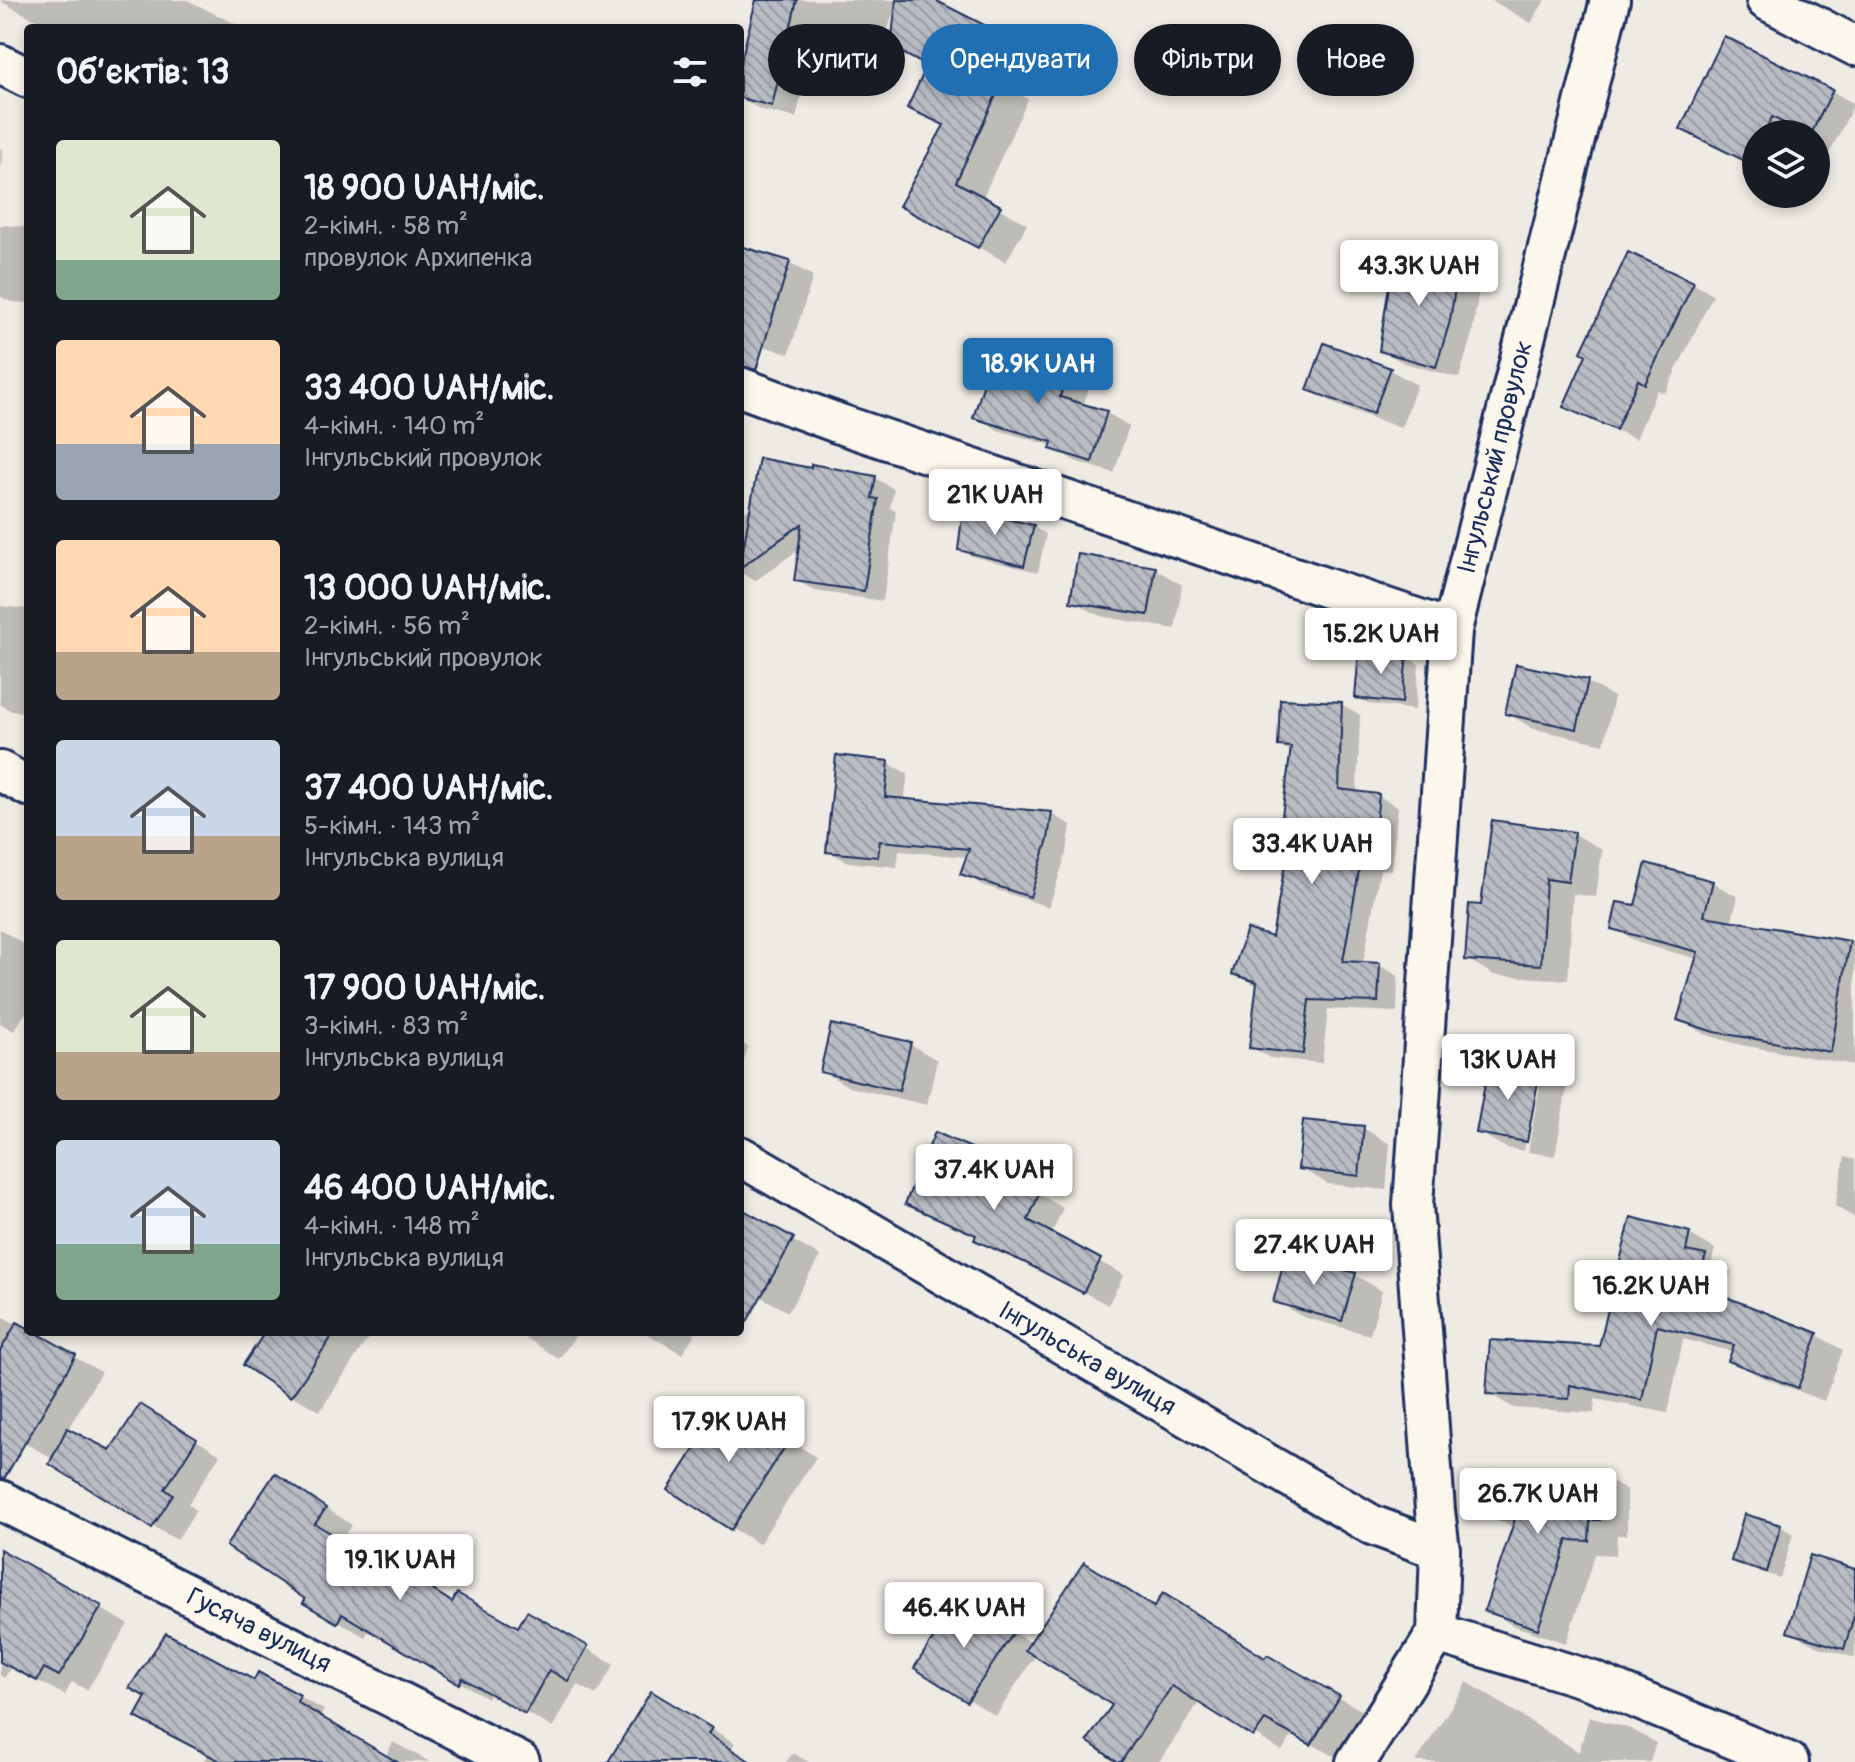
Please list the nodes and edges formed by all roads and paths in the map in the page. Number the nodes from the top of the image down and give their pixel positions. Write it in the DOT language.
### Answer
graph roads {
  1 [pos="1610,0"];
  2 [pos="1766,0"];
  3 [pos="1855,46"];
  4 [pos="0,64"];
  5 [pos="24,76"];
  6 [pos="744,388"];
  7 [pos="1452,630"];
  8 [pos="0,771"];
  9 [pos="24,784"];
  10 [pos="744,1158"];
  11 [pos="0,1500"];
  12 [pos="1440,1550"];
  13 [pos="1437,1633"];
  14 [pos="520,1762"];
  15 [pos="1356,1762"];
  16 [pos="1789,1762"];
  1 -- 7 [label="street, Інгульський провулок"];
  2 -- 3 [label="street"];
  4 -- 5 [label="street"];
  6 -- 7 [label="street"];
  7 -- 12 [label="street, Інгульський провулок"];
  8 -- 9 [label="street"];
  10 -- 12 [label="street, Інгульська вулиця"];
  11 -- 14 [label="street, Гусяча вулиця"];
  12 -- 13 [label="street, Інгульський провулок"];
  13 -- 15 [label="street"];
  13 -- 16 [label="street"];
}
